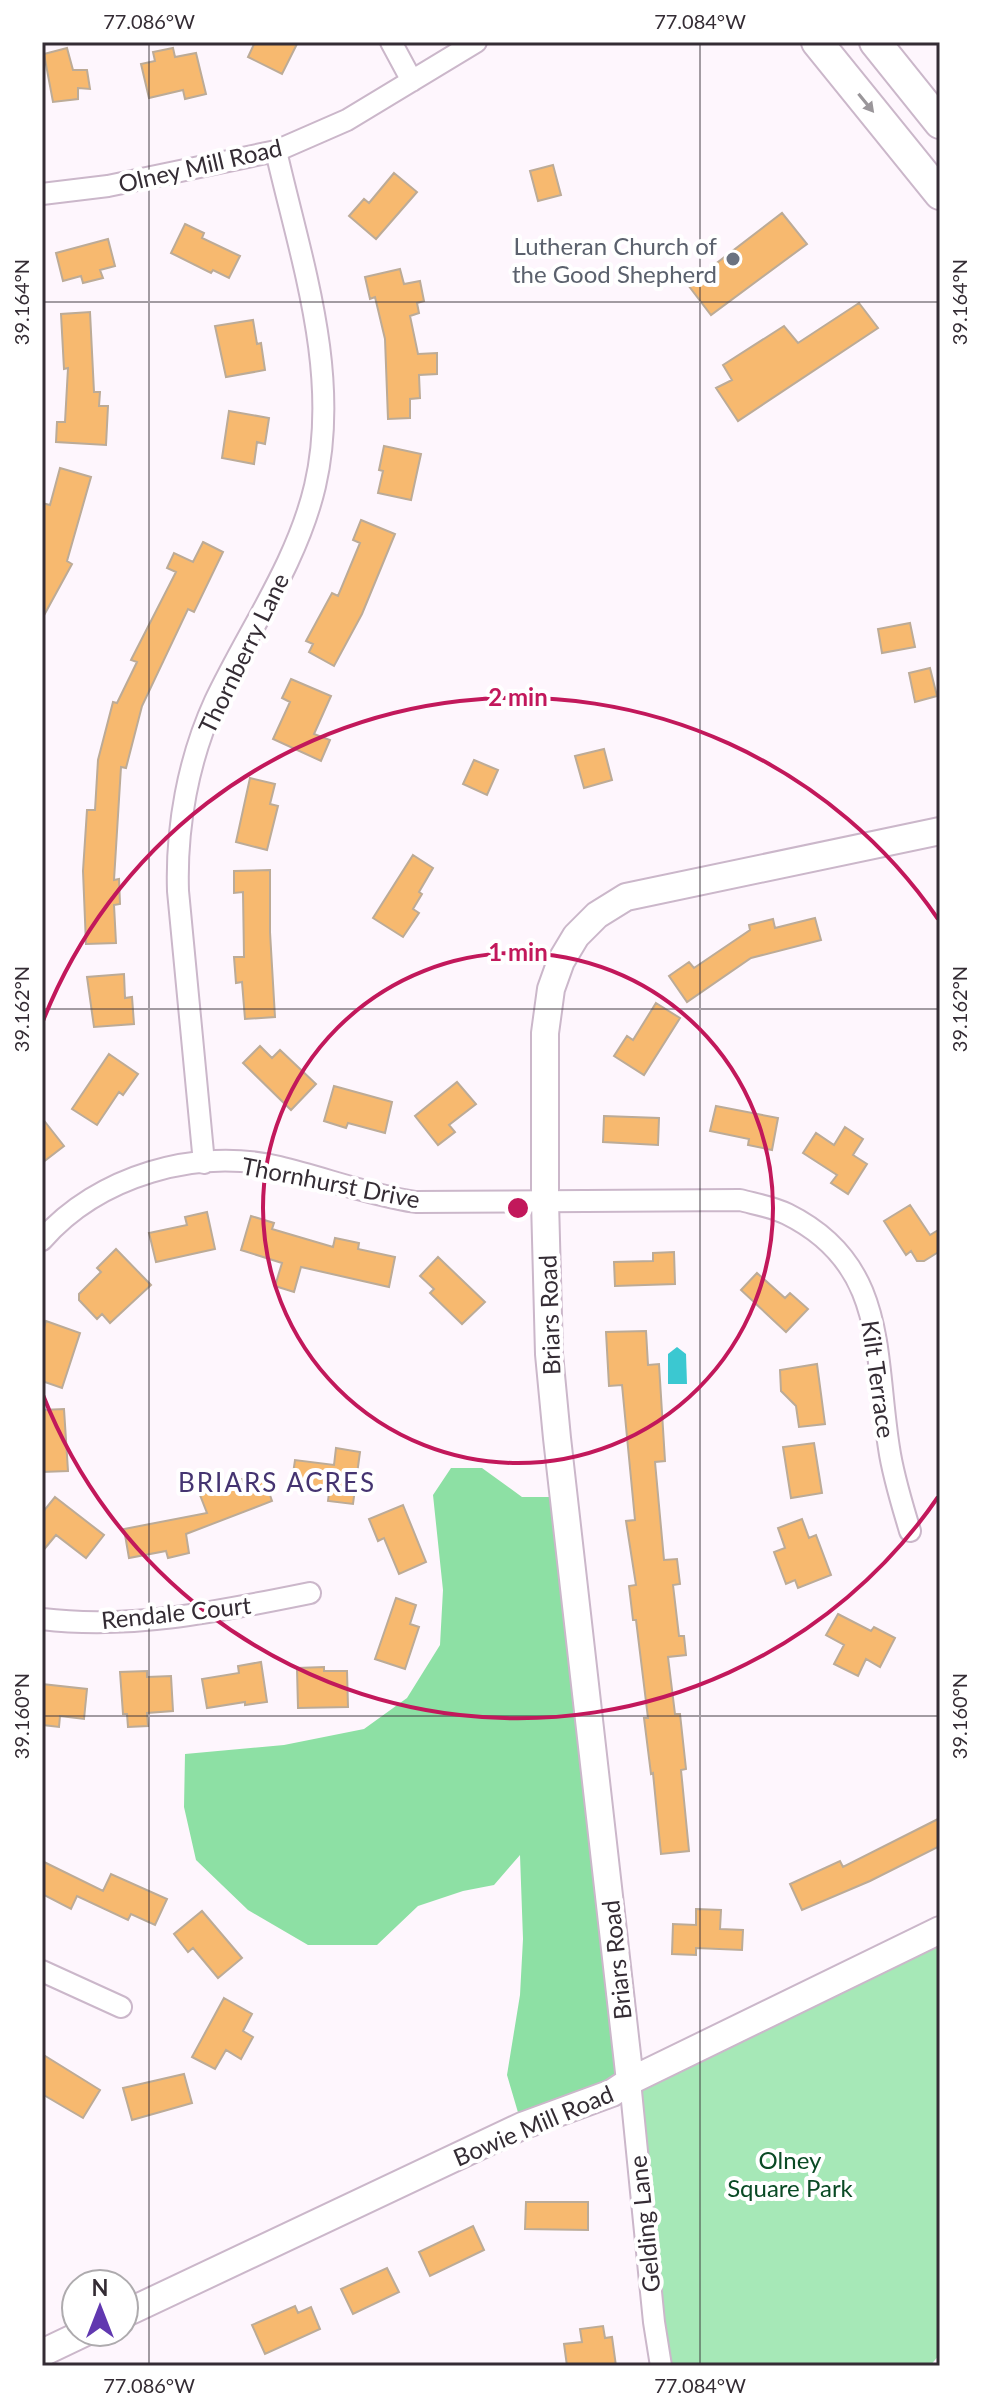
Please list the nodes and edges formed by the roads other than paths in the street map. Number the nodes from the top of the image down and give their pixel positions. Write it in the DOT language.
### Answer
graph roads {
  1 [pos="391,42"];
  2 [pos="476,42"];
  3 [pos="817,42"];
  4 [pos="875,42"];
  5 [pos="412,81"];
  6 [pos="940,123"];
  7 [pos="276,151"];
  8 [pos="42,194"];
  9 [pos="940,194"];
  10 [pos="940,831"];
  11 [pos="204,1163"];
  12 [pos="545,1201"];
  13 [pos="42,1240"];
  14 [pos="910,1531"];
  15 [pos="310,1593"];
  16 [pos="42,1619"];
  17 [pos="940,1930"];
  18 [pos="42,1971"];
  19 [pos="121,2007"];
  20 [pos="630,2081"];
  21 [pos="140,2306"];
  22 [pos="661,2366"];
  1 -- 5 [label="street"];
  2 -- 5 [label="street, Olney Mill Road"];
  3 -- 9 [label="main road, one-way"];
  4 -- 6 [label="main road"];
  5 -- 7 [label="street, Olney Mill Road"];
  7 -- 8 [label="street, Olney Mill Road"];
  7 -- 11 [label="street, Thornberry Lane"];
  10 -- 12 [label="street, Briars Road"];
  11 -- 12 [label="street, Thornhurst Drive"];
  11 -- 13 [label="street, Thornhurst Drive"];
  12 -- 14 [label="street, Kilt Terrace"];
  12 -- 20 [label="street, Briars Road"];
  15 -- 16 [label="street, Rendale Court"];
  17 -- 20 [label="street, Bowie Mill Road"];
  18 -- 19 [label="street"];
  20 -- 21 [label="street, Bowie Mill Road"];
  20 -- 22 [label="street, Gelding Lane"];
}
